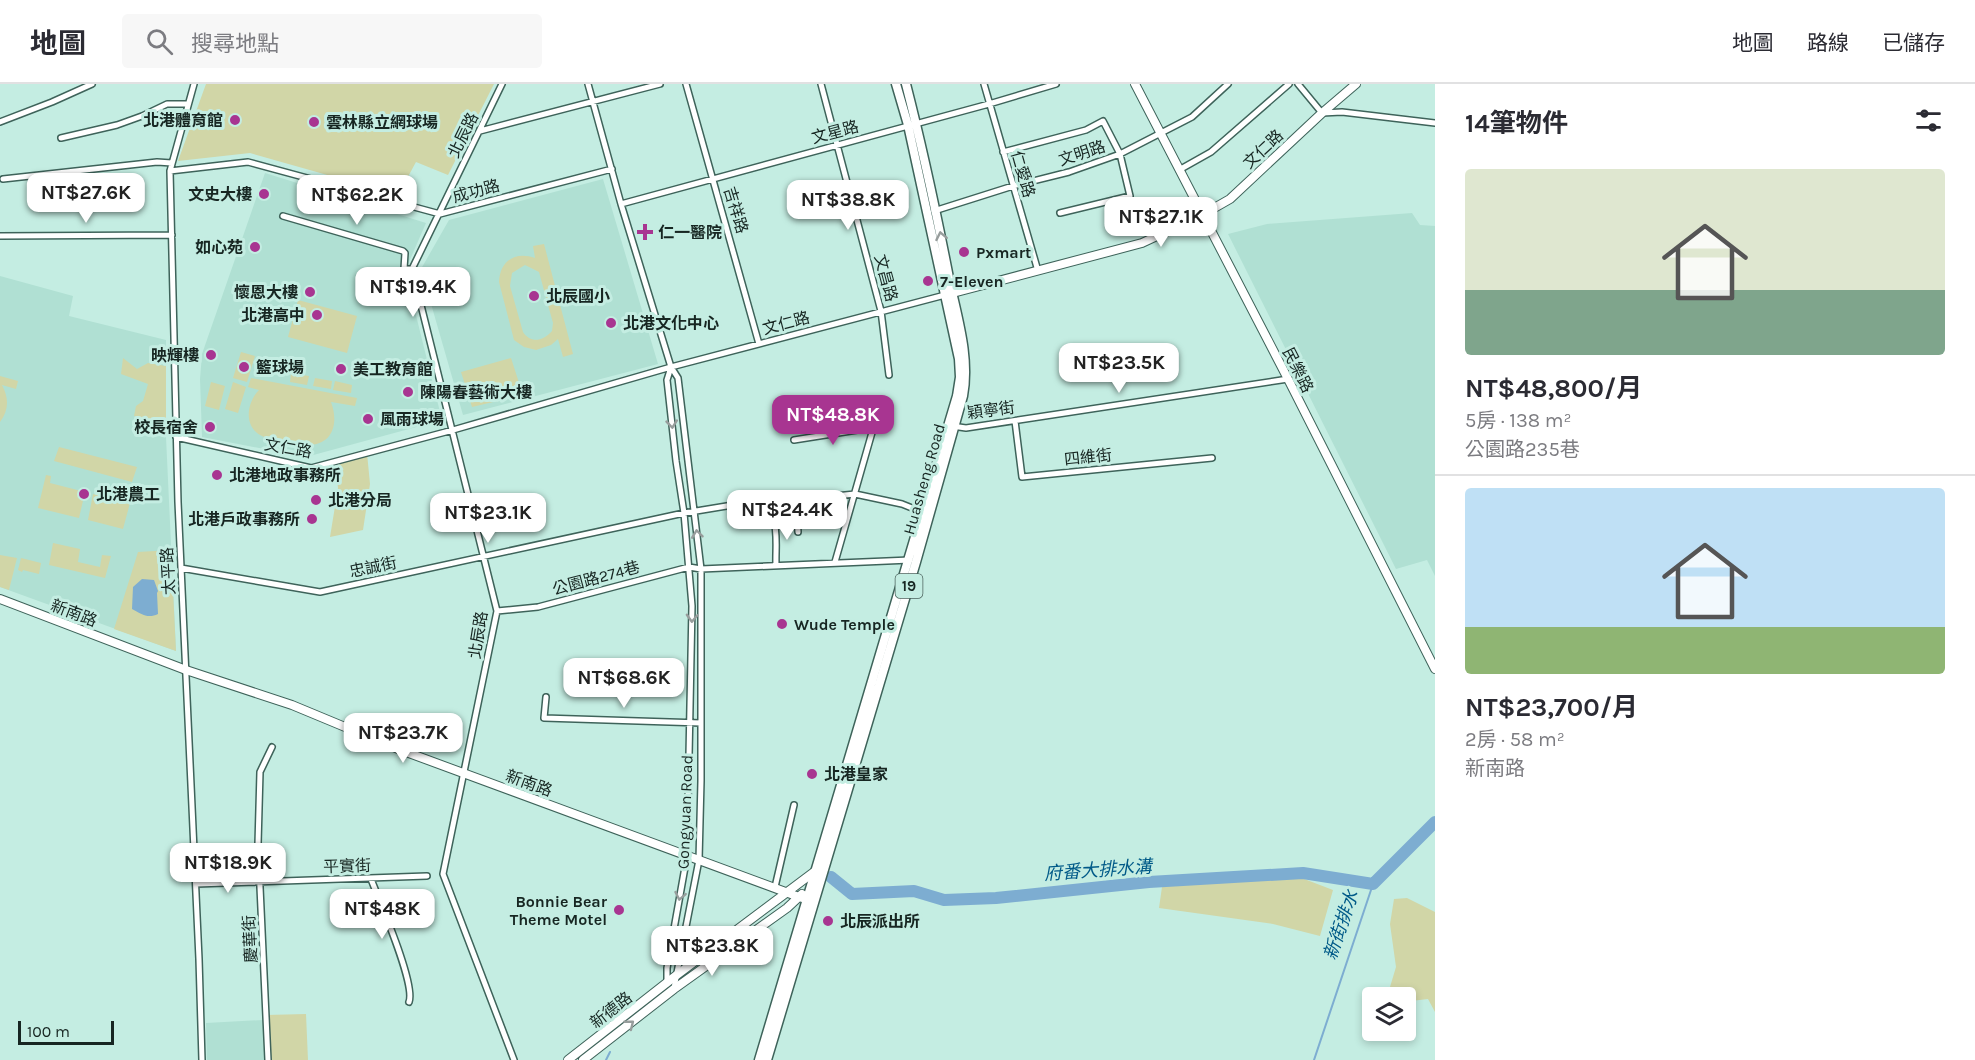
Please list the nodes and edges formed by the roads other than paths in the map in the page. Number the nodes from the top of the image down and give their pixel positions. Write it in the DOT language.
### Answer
graph roads {
  1 [pos="92,84"];
  2 [pos="194,84"];
  3 [pos="502,84"];
  4 [pos="588,84"];
  5 [pos="660,84"];
  6 [pos="686,84"];
  7 [pos="821,84"];
  8 [pos="896,84"];
  9 [pos="906,84"];
  10 [pos="984,84"];
  11 [pos="1056,84"];
  12 [pos="1135,84"];
  13 [pos="1228,84"];
  14 [pos="1289,84"];
  15 [pos="1298,84"];
  16 [pos="1356,84"];
  17 [pos="593,101"];
  18 [pos="187,104"];
  19 [pos="989,104"];
  20 [pos="1322,113"];
  21 [pos="0,122"];
  22 [pos="1435,123"];
  23 [pos="912,124"];
  24 [pos="480,131"];
  25 [pos="1160,134"];
  26 [pos="61,138"];
  27 [pos="837,145"];
  28 [pos="1003,152"];
  29 [pos="1120,154"];
  30 [pos="172,163"];
  31 [pos="612,169"];
  32 [pos="1179,170"];
  33 [pos="170,171"];
  34 [pos="3,179"];
  35 [pos="712,180"];
  36 [pos="1013,186"];
  37 [pos="621,204"];
  38 [pos="932,211"];
  39 [pos="1060,213"];
  40 [pos="440,214"];
  41 [pos="1202,215"];
  42 [pos="282,216"];
  43 [pos="172,235"];
  44 [pos="0,236"];
  45 [pos="412,269"];
  46 [pos="1038,271"];
  47 [pos="949,294"];
  48 [pos="881,311"];
  49 [pos="759,344"];
  50 [pos="671,367"];
  51 [pos="889,375"];
  52 [pos="1288,379"];
  53 [pos="1015,421"];
  54 [pos="951,425"];
  55 [pos="453,430"];
  56 [pos="176,437"];
  57 [pos="794,441"];
  58 [pos="1212,458"];
  59 [pos="855,494"];
  60 [pos="694,511"];
  61 [pos="922,512"];
  62 [pos="684,513"];
  63 [pos="798,532"];
  64 [pos="484,556"];
  65 [pos="912,561"];
  66 [pos="835,562"];
  67 [pos="776,565"];
  68 [pos="689,567"];
  69 [pos="181,568"];
  70 [pos="701,569"];
  71 [pos="0,599"];
  72 [pos="497,611"];
  73 [pos="1435,669"];
  74 [pos="186,670"];
  75 [pos="546,697"];
  76 [pos="690,723"];
  77 [pos="701,723"];
  78 [pos="273,747"];
  79 [pos="463,773"];
  80 [pos="794,805"];
  81 [pos="687,856"];
  82 [pos="699,860"];
  83 [pos="818,874"];
  84 [pos="427,876"];
  85 [pos="371,879"];
  86 [pos="260,882"];
  87 [pos="196,884"];
  88 [pos="775,887"];
  89 [pos="789,893"];
  90 [pos="807,899"];
  91 [pos="678,974"];
  92 [pos="666,983"];
  93 [pos="674,989"];
  94 [pos="409,1002"];
  95 [pos="202,1060"];
  96 [pos="268,1060"];
  97 [pos="514,1060"];
  98 [pos="568,1060"];
  99 [pos="584,1060"];
  100 [pos="759,1060"];
  101 [pos="767,1060"];
  1 -- 21 [label="street"];
  2 -- 18 [label="street, 太平路"];
  3 -- 24 [label="street, 北辰路"];
  4 -- 17 [label="street, Gongyuan Road"];
  5 -- 17 [label="street"];
  6 -- 35 [label="street, 吉祥路"];
  7 -- 27 [label="street, 文昌路"];
  8 -- 23 [label="main road, Huasheng Road / 19"];
  9 -- 23 [label="main road, Huasheng Road / 19"];
  10 -- 19 [label="street, 仁愛路"];
  11 -- 19 [label="street, 文星路"];
  12 -- 25 [label="main road, 民樂路"];
  13 -- 25 [label="street, 文明路"];
  14 -- 32 [label="street"];
  15 -- 20 [label="street"];
  16 -- 20 [label="main road, 文仁路"];
  17 -- 24 [label="street"];
  17 -- 31 [label="street, Gongyuan Road"];
  18 -- 26 [label="street"];
  18 -- 30 [label="street, 太平路"];
  19 -- 23 [label="street, 文星路"];
  19 -- 28 [label="street, 仁愛路"];
  20 -- 22 [label="street"];
  20 -- 41 [label="main road, 文仁路"];
  23 -- 27 [label="street, 文星路"];
  23 -- 38 [label="main road, Huasheng Road / 19"];
  24 -- 40 [label="street, 北辰路"];
  25 -- 29 [label="street, 文明路"];
  25 -- 32 [label="main road, 民樂路"];
  27 -- 35 [label="street, 文星路"];
  27 -- 48 [label="street, 文昌路"];
  28 -- 29 [label="street"];
  28 -- 36 [label="street, 仁愛路"];
  29 -- 36 [label="street, 文明路"];
  29 -- 39 [label="street"];
  30 -- 33 [label="street, 太平路"];
  30 -- 34 [label="street"];
  31 -- 37 [label="street, Gongyuan Road"];
  31 -- 40 [label="street, 成功路"];
  32 -- 41 [label="main road, 民樂路"];
  33 -- 40 [label="street, 成功路"];
  33 -- 43 [label="street, 太平路"];
  35 -- 37 [label="street, 文星路"];
  35 -- 49 [label="street, 吉祥路"];
  36 -- 38 [label="street, 文明路"];
  36 -- 46 [label="street, 仁愛路"];
  37 -- 50 [label="street, Gongyuan Road"];
  38 -- 47 [label="main road, Huasheng Road / 19"];
  40 -- 45 [label="street, 北辰路"];
  41 -- 46 [label="main road, 文仁路"];
  41 -- 52 [label="main road, 民樂路"];
  42 -- 45 [label="street"];
  43 -- 44 [label="street"];
  43 -- 56 [label="street, 太平路"];
  45 -- 55 [label="street, 北辰路"];
  46 -- 47 [label="main road, 文仁路"];
  47 -- 48 [label="street, 文仁路"];
  47 -- 54 [label="main road, Huasheng Road / 19"];
  48 -- 49 [label="street, 文仁路"];
  48 -- 51 [label="street, 文昌路"];
  49 -- 50 [label="street, 文仁路"];
  50 -- 55 [label="street, 文仁路"];
  50 -- 60 [label="street, Gongyuan Road"];
  50 -- 62 [label="street, Gongyuan Road, one-way"];
  52 -- 53 [label="street, 穎寧街"];
  52 -- 73 [label="main road, 民樂路"];
  53 -- 54 [label="street, 穎寧街"];
  53 -- 58 [label="street, 四維街"];
  54 -- 61 [label="main road, Huasheng Road / 19"];
  54 -- 65 [label="main road, Huasheng Road / 19"];
  55 -- 56 [label="street, 文仁路"];
  55 -- 64 [label="street, 北辰路"];
  56 -- 69 [label="street, 太平路"];
  57 -- 59 [label="street"];
  59 -- 61 [label="street"];
  59 -- 63 [label="street"];
  59 -- 66 [label="street"];
  60 -- 62 [label="street, 忠誠街"];
  60 -- 67 [label="street, 忠誠街"];
  70 -- 60 [label="street, Gongyuan Road, one-way"];
  61 -- 65 [label="main road, Huasheng Road / 19"];
  62 -- 64 [label="street, 忠誠街"];
  62 -- 68 [label="street, Gongyuan Road"];
  64 -- 69 [label="street, 忠誠街"];
  64 -- 72 [label="street, 北辰路"];
  65 -- 66 [label="street, 公園路274巷"];
  65 -- 83 [label="main road, Huasheng Road / 19"];
  66 -- 67 [label="street, 公園路274巷"];
  67 -- 70 [label="street, 公園路274巷"];
  68 -- 70 [label="street, 公園路274巷"];
  68 -- 72 [label="street, 公園路274巷"];
  68 -- 76 [label="street, Gongyuan Road, one-way"];
  69 -- 74 [label="street, 太平路"];
  70 -- 77 [label="street, Gongyuan Road"];
  71 -- 74 [label="main road, 新南路"];
  72 -- 79 [label="street, 北辰路"];
  74 -- 79 [label="main road, 新南路"];
  74 -- 87 [label="street, 太平路"];
  75 -- 76 [label="street"];
  76 -- 77 [label="street"];
  76 -- 81 [label="street, Gongyuan Road"];
  77 -- 82 [label="street, Gongyuan Road"];
  78 -- 86 [label="street, 慶華街"];
  79 -- 81 [label="main road, 新南路"];
  79 -- 97 [label="street, 北辰路"];
  80 -- 88 [label="street"];
  81 -- 82 [label="main road, 新南路"];
  81 -- 92 [label="street, Gongyuan Road, one-way"];
  82 -- 88 [label="main road, 新南路"];
  82 -- 91 [label="street, Gongyuan Road"];
  83 -- 89 [label="main road, 新德路"];
  83 -- 90 [label="main road, 19"];
  83 -- 90 [label="main road, 19"];
  84 -- 85 [label="street, 平實街"];
  85 -- 86 [label="street, 平實街"];
  85 -- 94 [label="street"];
  86 -- 87 [label="street, 平實街"];
  86 -- 96 [label="street, 慶華街"];
  87 -- 95 [label="street, 太平路"];
  88 -- 89 [label="main road, 新南路"];
  89 -- 90 [label="main road, 新南路"];
  89 -- 91 [label="main road, 新德路"];
  90 -- 93 [label="main road, 新德路"];
  90 -- 100 [label="main road, 19"];
  90 -- 101 [label="main road, 19"];
  91 -- 92 [label="main road, 新德路"];
  91 -- 93 [label="street, Gongyuan Road"];
  92 -- 93 [label="street"];
  92 -- 98 [label="main road, 新德路"];
  99 -- 93 [label="main road, 新德路, one-way"];
}
